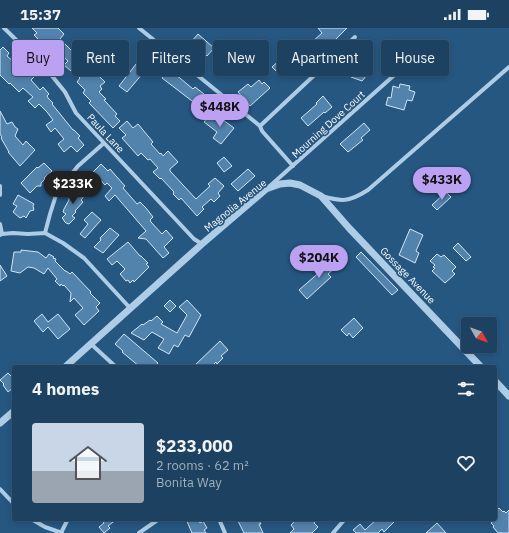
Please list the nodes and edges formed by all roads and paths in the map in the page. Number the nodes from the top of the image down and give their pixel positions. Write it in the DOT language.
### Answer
graph roads {
  1 [pos="4,28"];
  2 [pos="139,28"];
  3 [pos="355,37"];
  4 [pos="509,67"];
  5 [pos="393,76"];
  6 [pos="260,126"];
  7 [pos="104,143"];
  8 [pos="293,166"];
  9 [pos="0,186"];
  10 [pos="266,189"];
  11 [pos="0,195"];
  12 [pos="321,196"];
  13 [pos="0,224"];
  14 [pos="46,233"];
  15 [pos="1,234"];
  16 [pos="202,244"];
  17 [pos="130,308"];
  18 [pos="91,344"];
  19 [pos="67,365"];
  20 [pos="114,365"];
  21 [pos="480,365"];
  22 [pos="497,383"];
  23 [pos="509,396"];
  24 [pos="12,413"];
  25 [pos="0,423"];
  26 [pos="0,489"];
  27 [pos="12,502"];
  28 [pos="34,521"];
  29 [pos="67,521"];
  30 [pos="156,521"];
  31 [pos="220,521"];
  32 [pos="343,521"];
  33 [pos="62,533"];
  34 [pos="139,533"];
  35 [pos="225,533"];
  36 [pos="333,533"];
  1 -- 7 [label="street, Paula Lane"];
  2 -- 6 [label="street"];
  3 -- 6 [label="street"];
  4 -- 12 [label="street, Magnolia Avenue"];
  5 -- 8 [label="street, Mourning Dove Court"];
  6 -- 8 [label="street"];
  7 -- 14 [label="street"];
  7 -- 16 [label="street, Paula Lane"];
  8 -- 10 [label="street, Mourning Dove Court"];
  9 -- 11 [label="street"];
  10 -- 12 [label="street, Magnolia Avenue"];
  10 -- 16 [label="street, Magnolia Avenue"];
  12 -- 21 [label="street, Gossage Avenue"];
  13 -- 15 [label="street"];
  14 -- 15 [label="street"];
  14 -- 17 [label="street"];
  16 -- 17 [label="street, Magnolia Avenue"];
  17 -- 18 [label="street, Magnolia Avenue"];
  18 -- 19 [label="street, Magnolia Avenue"];
  18 -- 20 [label="street"];
  22 -- 23 [label="street"];
  24 -- 25 [label="street"];
  26 -- 27 [label="street"];
  28 -- 33 [label="street"];
  29 -- 33 [label="street"];
  30 -- 34 [label="street"];
  31 -- 35 [label="street"];
  32 -- 36 [label="street"];
}
